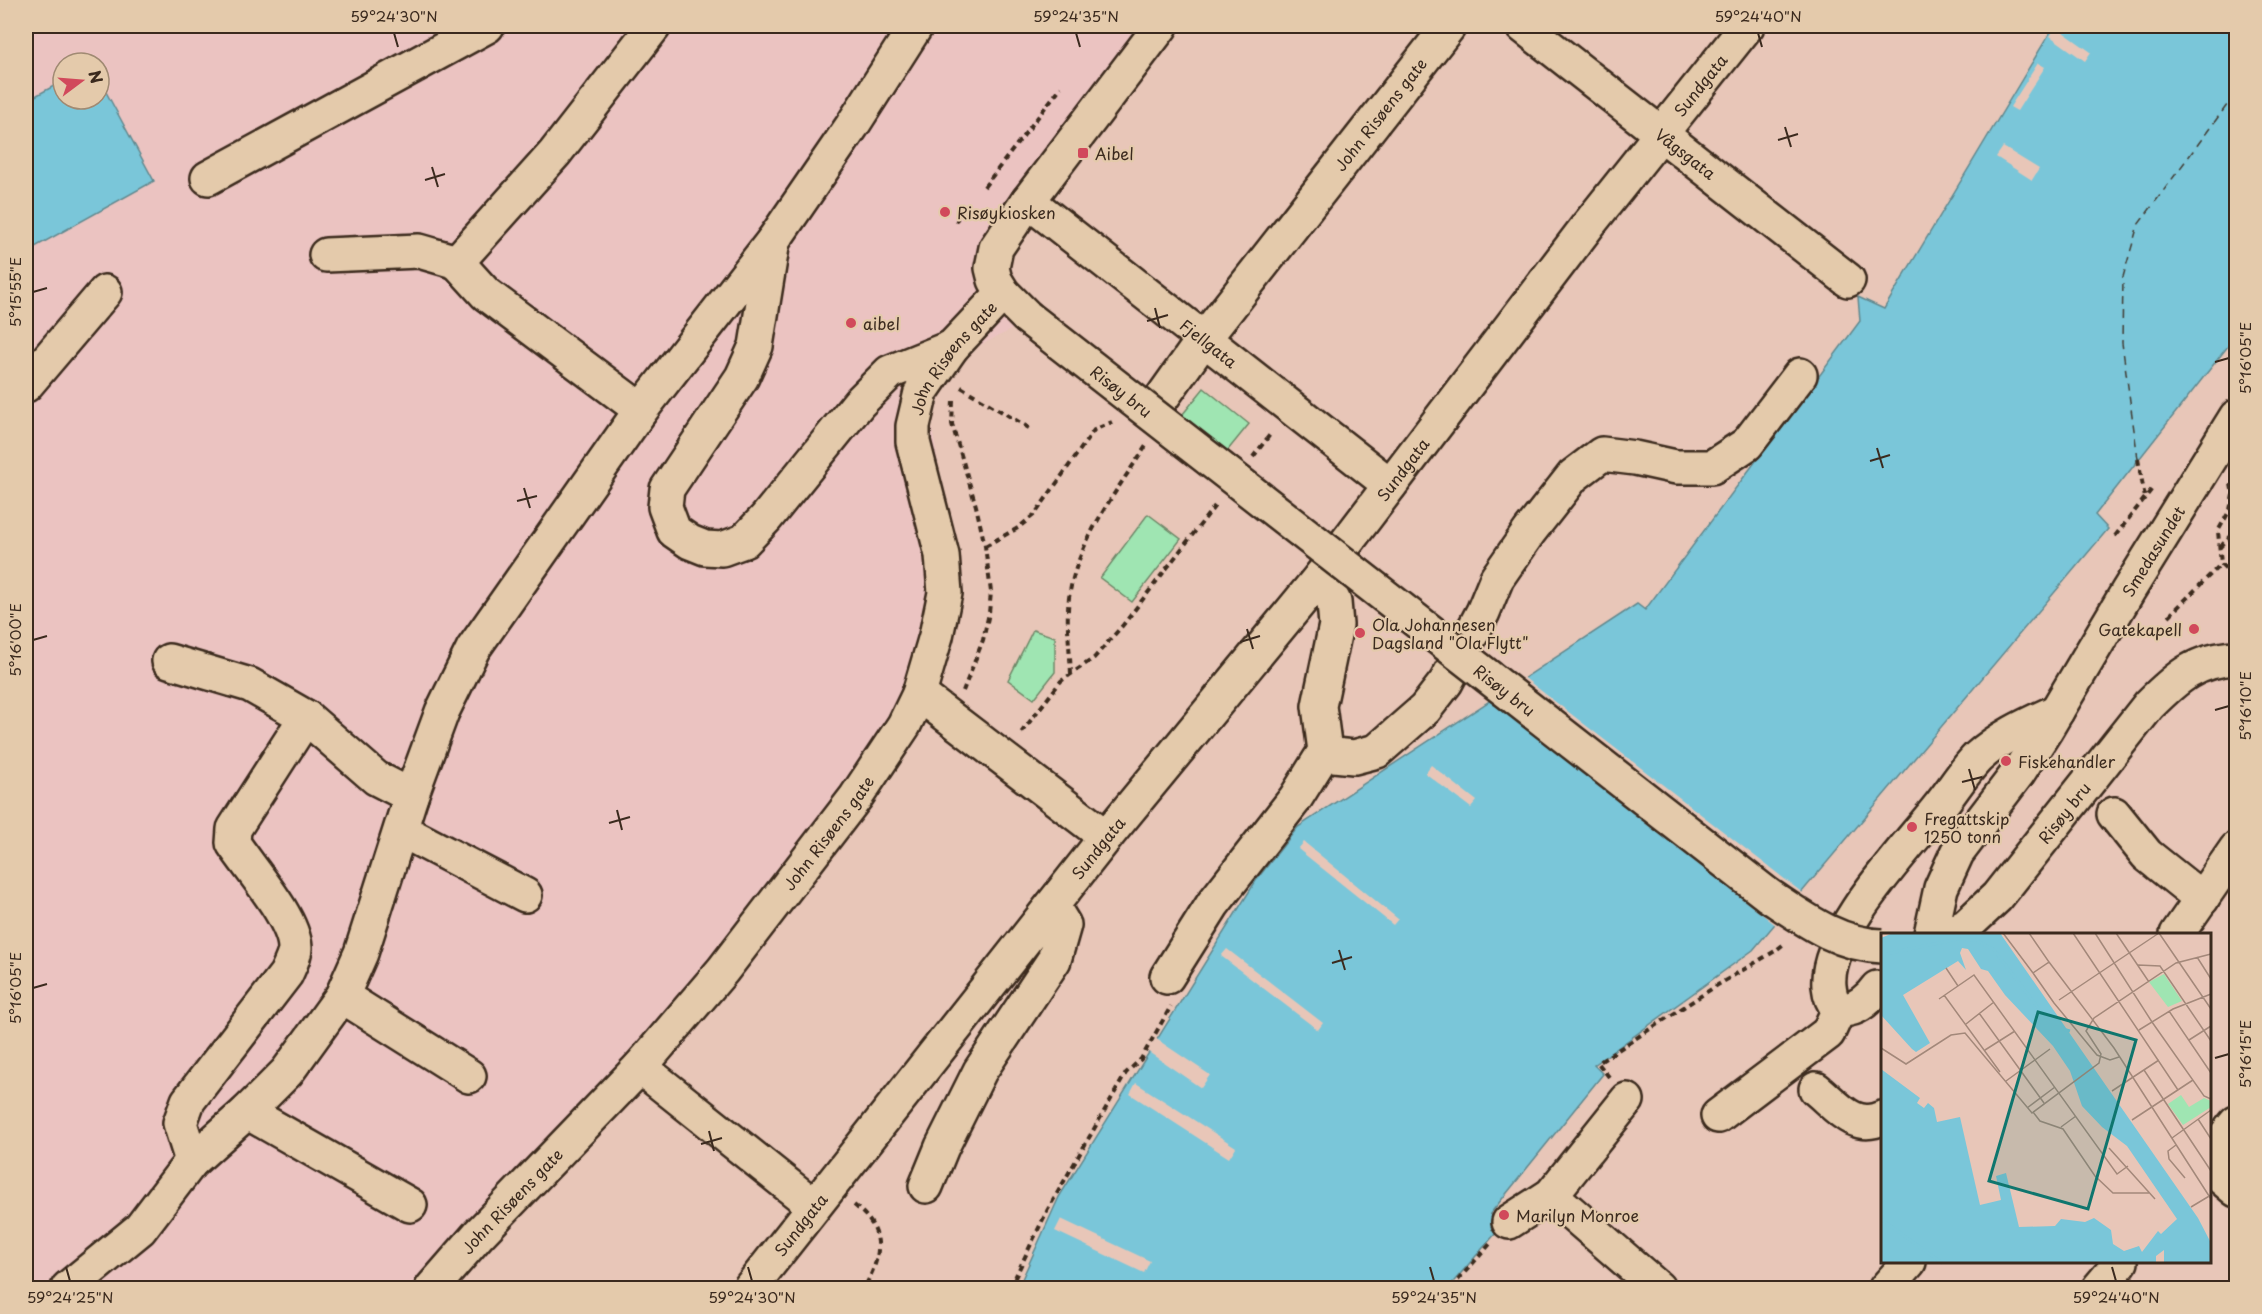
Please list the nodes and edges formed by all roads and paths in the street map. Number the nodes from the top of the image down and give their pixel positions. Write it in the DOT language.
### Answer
graph roads {
  1 [pos="488,26"];
  2 [pos="654,26"];
  3 [pos="916,26"];
  4 [pos="1161,26"];
  5 [pos="1449,26"];
  6 [pos="1523,26"];
  7 [pos="1747,26"];
  8 [pos="1061,87"];
  9 [pos="1660,133"];
  10 [pos="208,178"];
  11 [pos="984,187"];
  12 [pos="1028,201"];
  13 [pos="773,241"];
  14 [pos="326,255"];
  15 [pos="458,262"];
  16 [pos="1848,280"];
  17 [pos="105,292"];
  18 [pos="1004,293"];
  19 [pos="1203,340"];
  20 [pos="952,347"];
  21 [pos="1800,375"];
  22 [pos="26,385"];
  23 [pos="1158,402"];
  24 [pos="1290,407"];
  25 [pos="641,410"];
  26 [pos="2236,417"];
  27 [pos="1116,420"];
  28 [pos="1029,428"];
  29 [pos="1253,457"];
  30 [pos="2138,459"];
  31 [pos="1390,485"];
  32 [pos="1224,495"];
  33 [pos="2233,495"];
  34 [pos="2145,498"];
  35 [pos="2236,531"];
  36 [pos="985,546"];
  37 [pos="2219,548"];
  38 [pos="2221,564"];
  39 [pos="1321,576"];
  40 [pos="2236,578"];
  41 [pos="2169,616"];
  42 [pos="2236,658"];
  43 [pos="169,661"];
  44 [pos="1071,674"];
  45 [pos="963,691"];
  46 [pos="919,694"];
  47 [pos="2056,711"];
  48 [pos="306,717"];
  49 [pos="1325,751"];
  50 [pos="1004,759"];
  51 [pos="411,796"];
  52 [pos="2114,814"];
  53 [pos="401,830"];
  54 [pos="1106,837"];
  55 [pos="2236,849"];
  56 [pos="525,895"];
  57 [pos="2202,899"];
  58 [pos="1053,907"];
  59 [pos="1931,933"];
  60 [pos="1952,933"];
  61 [pos="2178,933"];
  62 [pos="1793,935"];
  63 [pos="1881,946"];
  64 [pos="1167,977"];
  65 [pos="1877,988"];
  66 [pos="342,996"];
  67 [pos="1839,1009"];
  68 [pos="639,1067"];
  69 [pos="469,1076"];
  70 [pos="1816,1089"];
  71 [pos="1615,1092"];
  72 [pos="247,1112"];
  73 [pos="1718,1116"];
  74 [pos="1881,1119"];
  75 [pos="2236,1123"];
  76 [pos="2211,1154"];
  77 [pos="192,1161"];
  78 [pos="2211,1169"];
  79 [pos="926,1186"];
  80 [pos="2236,1190"];
  81 [pos="1551,1195"];
  82 [pos="822,1196"];
  83 [pos="410,1205"];
  84 [pos="1509,1222"];
  85 [pos="1909,1263"];
  86 [pos="2120,1263"];
  87 [pos="68,1288"];
  88 [pos="432,1288"];
  89 [pos="750,1288"];
  90 [pos="864,1288"];
  91 [pos="1010,1288"];
  92 [pos="1451,1288"];
  93 [pos="1658,1288"];
  94 [pos="1886,1288"];
  95 [pos="2099,1288"];
  1 -- 10 [label="street"];
  2 -- 15 [label="street"];
  3 -- 13 [label="street"];
  4 -- 12 [label="street"];
  5 -- 19 [label="street, John Risøens gate"];
  6 -- 9 [label="street, Vågsgata"];
  7 -- 9 [label="street, Sundgata"];
  8 -- 11 [label="path"];
  9 -- 16 [label="street, Vågsgata"];
  9 -- 31 [label="street, Sundgata"];
  12 -- 18 [label="street"];
  12 -- 19 [label="street, Fjellgata"];
  13 -- 20 [label="street"];
  13 -- 25 [label="street"];
  14 -- 15 [label="street"];
  15 -- 25 [label="street"];
  17 -- 22 [label="street"];
  18 -- 20 [label="street, John Risøens gate"];
  18 -- 63 [label="street, Risøy bru, bridge"];
  19 -- 23 [label="street, John Risøens gate"];
  19 -- 24 [label="street, Fjellgata"];
  20 -- 46 [label="street, John Risøens gate"];
  21 -- 49 [label="street"];
  23 -- 44 [label="path"];
  24 -- 29 [label="path"];
  24 -- 31 [label="street, Fjellgata"];
  25 -- 51 [label="street"];
  26 -- 47 [label="street, Smedasundet"];
  27 -- 36 [label="path"];
  28 -- 36 [label="path"];
  30 -- 34 [label="path"];
  31 -- 39 [label="street, Sundgata"];
  32 -- 44 [label="path"];
  33 -- 37 [label="path"];
  35 -- 37 [label="path"];
  36 -- 45 [label="path"];
  37 -- 38 [label="path"];
  38 -- 40 [label="path"];
  38 -- 41 [label="path"];
  39 -- 49 [label="street"];
  39 -- 54 [label="street, Sundgata"];
  42 -- 60 [label="street, Risøy bru"];
  43 -- 48 [label="street"];
  44 -- 50 [label="path"];
  46 -- 50 [label="street"];
  46 -- 68 [label="street, John Risøens gate"];
  47 -- 59 [label="street, Smedasundet"];
  47 -- 67 [label="street"];
  48 -- 51 [label="street"];
  48 -- 77 [label="street"];
  49 -- 64 [label="street"];
  50 -- 54 [label="street"];
  51 -- 53 [label="street"];
  52 -- 57 [label="street"];
  53 -- 56 [label="street"];
  53 -- 66 [label="street"];
  54 -- 58 [label="street, Sundgata"];
  55 -- 57 [label="street"];
  57 -- 61 [label="street"];
  58 -- 79 [label="street"];
  58 -- 82 [label="street, Sundgata"];
  62 -- 71 [label="path"];
  64 -- 91 [label="path"];
  65 -- 67 [label="street"];
  66 -- 69 [label="street"];
  66 -- 72 [label="street"];
  67 -- 73 [label="street"];
  68 -- 82 [label="street"];
  68 -- 88 [label="street, John Risøens gate"];
  70 -- 74 [label="street"];
  71 -- 81 [label="street"];
  72 -- 77 [label="street"];
  72 -- 83 [label="street"];
  75 -- 76 [label="street"];
  77 -- 87 [label="street"];
  78 -- 80 [label="street"];
  81 -- 84 [label="street"];
  81 -- 93 [label="street"];
  82 -- 89 [label="street, Sundgata"];
  82 -- 90 [label="path"];
  84 -- 92 [label="path"];
  85 -- 94 [label="street"];
  86 -- 95 [label="street"];
}
